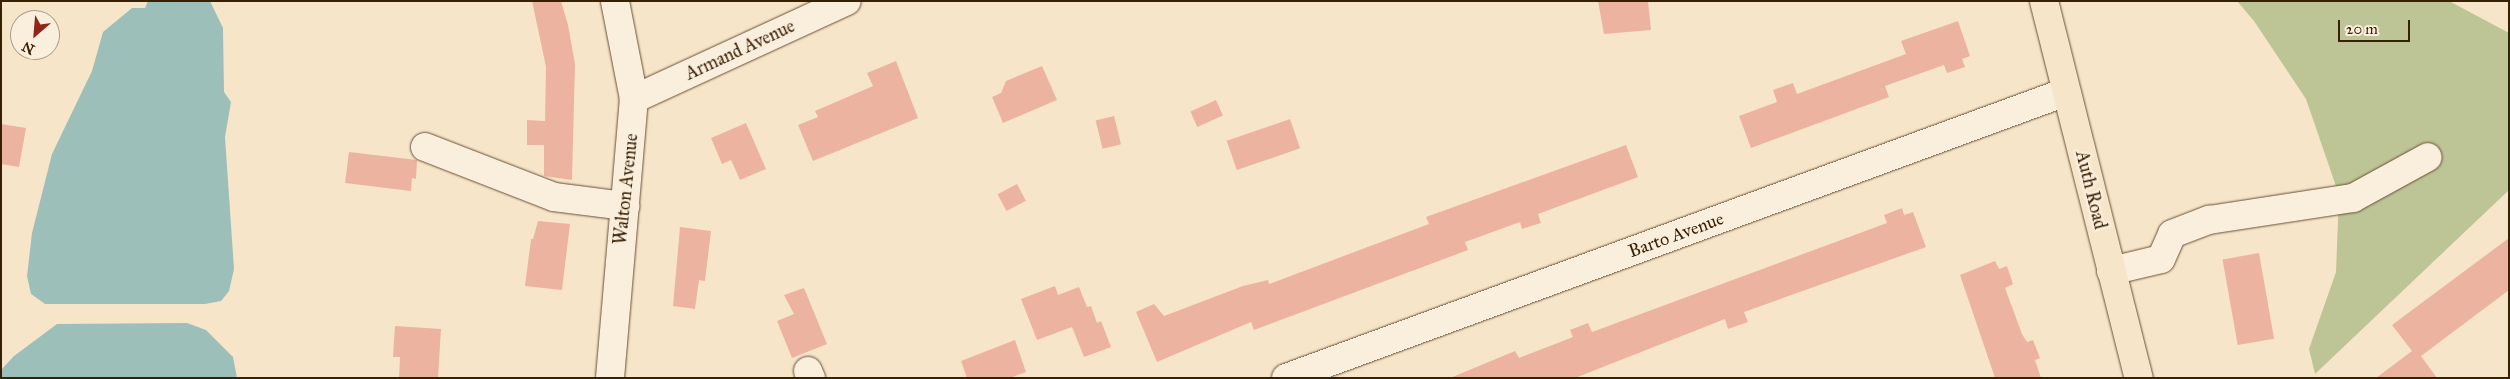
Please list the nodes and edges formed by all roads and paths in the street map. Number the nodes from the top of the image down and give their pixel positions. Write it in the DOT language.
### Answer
graph roads {
  1 [pos="615,1"];
  2 [pos="847,1"];
  3 [pos="2044,1"];
  4 [pos="2066,92"];
  5 [pos="634,99"];
  6 [pos="425,147"];
  7 [pos="2428,157"];
  8 [pos="625,206"];
  9 [pos="2112,272"];
  10 [pos="610,378"];
  11 [pos="1286,378"];
  12 [pos="2139,378"];
  1 -- 5 [label="street, Walton Avenue"];
  2 -- 5 [label="street, Armand Avenue"];
  3 -- 4 [label="main road, Auth Road"];
  4 -- 9 [label="main road, Auth Road"];
  4 -- 11 [label="street, Barto Avenue"];
  5 -- 8 [label="street, Walton Avenue"];
  6 -- 8 [label="street"];
  7 -- 9 [label="street"];
  8 -- 10 [label="street, Walton Avenue"];
  9 -- 12 [label="main road, Auth Road"];
}
